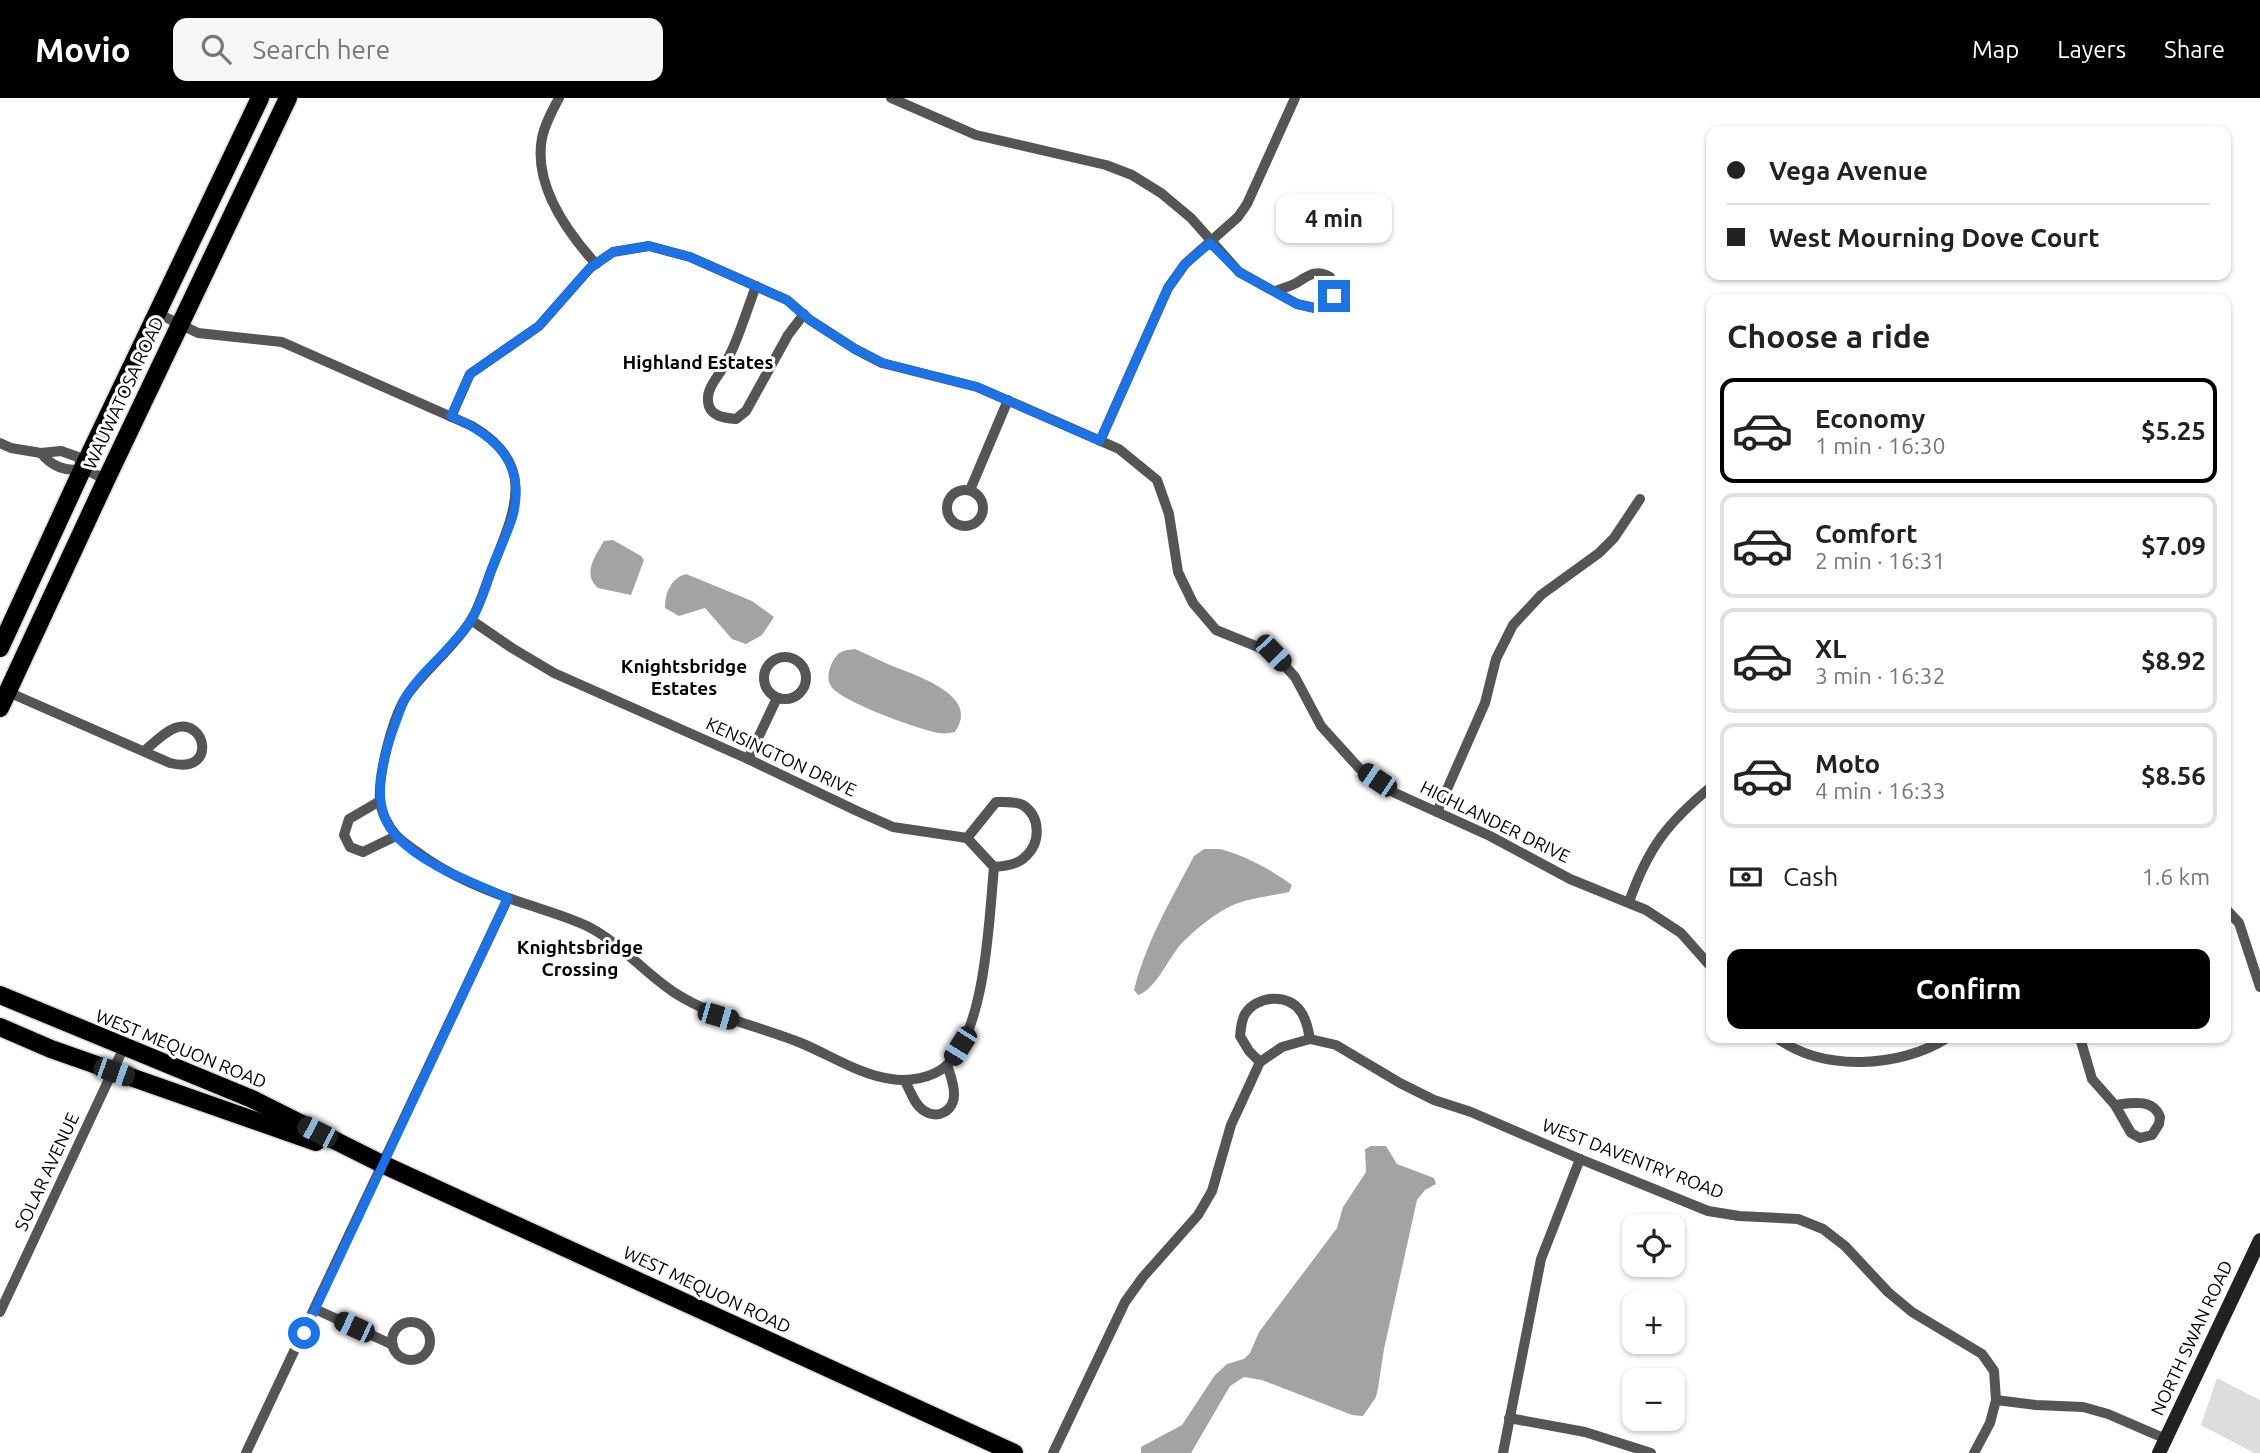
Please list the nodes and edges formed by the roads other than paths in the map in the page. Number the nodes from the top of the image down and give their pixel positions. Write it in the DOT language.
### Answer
graph roads {
  1 [pos="260,98"];
  2 [pos="288,98"];
  3 [pos="559,98"];
  4 [pos="1295,98"];
  5 [pos="894,99"];
  6 [pos="1210,243"];
  7 [pos="596,264"];
  8 [pos="755,286"];
  9 [pos="1276,291"];
  10 [pos="157,313"];
  11 [pos="804,314"];
  12 [pos="180,324"];
  13 [pos="1008,400"];
  14 [pos="451,416"];
  15 [pos="1100,441"];
  16 [pos="0,443"];
  17 [pos="83,468"];
  18 [pos="106,480"];
  19 [pos="970,490"];
  20 [pos="1640,499"];
  21 [pos="471,620"];
  22 [pos="0,648"];
  23 [pos="777,698"];
  24 [pos="4,700"];
  25 [pos="144,751"];
  26 [pos="748,759"];
  27 [pos="1706,791"];
  28 [pos="380,801"];
  29 [pos="1437,812"];
  30 [pos="396,836"];
  31 [pos="967,838"];
  32 [pos="994,867"];
  33 [pos="508,898"];
  34 [pos="1629,902"];
  35 [pos="2231,914"];
  36 [pos="1706,961"];
  37 [pos="2260,987"];
  38 [pos="0,995"];
  39 [pos="0,1027"];
  40 [pos="1310,1039"];
  41 [pos="1784,1043"];
  42 [pos="1939,1043"];
  43 [pos="2081,1043"];
  44 [pos="124,1047"];
  45 [pos="1260,1062"];
  46 [pos="947,1065"];
  47 [pos="114,1072"];
  48 [pos="905,1081"];
  49 [pos="2115,1105"];
  50 [pos="1580,1159"];
  51 [pos="382,1164"];
  52 [pos="2260,1240"];
  53 [pos="315,1309"];
  54 [pos="0,1312"];
  55 [pos="393,1345"];
  56 [pos="1996,1399"];
  57 [pos="1509,1418"];
  58 [pos="2166,1438"];
  59 [pos="246,1453"];
  60 [pos="1014,1453"];
  61 [pos="1054,1453"];
  62 [pos="1503,1453"];
  63 [pos="1651,1453"];
  64 [pos="1974,1453"];
  65 [pos="2159,1453"];
  1 -- 10 [label="main road, WAUWATOSA ROAD"];
  2 -- 12 [label="main road, WAUWATOSA ROAD"];
  3 -- 7 [label="street"];
  4 -- 6 [label="street"];
  5 -- 6 [label="street"];
  6 -- 9 [label="street"];
  6 -- 15 [label="street"];
  7 -- 8 [label="street, HIGHLANDER DRIVE"];
  7 -- 14 [label="street, HIGHLANDER DRIVE"];
  8 -- 11 [label="street, HIGHLANDER DRIVE"];
  8 -- 11 [label="street"];
  9 -- 9 [label="street"];
  10 -- 12 [label="street"];
  10 -- 17 [label="main road, WAUWATOSA ROAD"];
  11 -- 13 [label="street, HIGHLANDER DRIVE"];
  12 -- 14 [label="street"];
  12 -- 18 [label="main road, WAUWATOSA ROAD"];
  13 -- 15 [label="street, HIGHLANDER DRIVE"];
  13 -- 19 [label="street"];
  14 -- 21 [label="street"];
  15 -- 29 [label="street, HIGHLANDER DRIVE"];
  16 -- 17 [label="street"];
  17 -- 18 [label="street"];
  17 -- 22 [label="main road, WAUWATOSA ROAD"];
  18 -- 24 [label="main road, WAUWATOSA ROAD"];
  20 -- 29 [label="street"];
  21 -- 26 [label="street, KENSINGTON DRIVE"];
  21 -- 28 [label="street"];
  23 -- 26 [label="street"];
  24 -- 25 [label="street"];
  25 -- 25 [label="street"];
  26 -- 31 [label="street, KENSINGTON DRIVE"];
  27 -- 34 [label="street"];
  28 -- 30 [label="street"];
  28 -- 30 [label="street"];
  29 -- 34 [label="street, HIGHLANDER DRIVE"];
  30 -- 33 [label="street"];
  31 -- 32 [label="street"];
  31 -- 32 [label="street"];
  32 -- 46 [label="street"];
  33 -- 48 [label="street"];
  33 -- 51 [label="street"];
  34 -- 36 [label="street, HIGHLANDER DRIVE"];
  35 -- 37 [label="street"];
  38 -- 44 [label="main road, WEST MEQUON ROAD"];
  39 -- 47 [label="main road, WEST MEQUON ROAD"];
  40 -- 45 [label="street"];
  40 -- 45 [label="street"];
  40 -- 50 [label="street, WEST DAVENTRY ROAD"];
  41 -- 42 [label="street"];
  43 -- 49 [label="street"];
  44 -- 47 [label="street, SOLAR AVENUE"];
  44 -- 51 [label="main road, WEST MEQUON ROAD"];
  45 -- 61 [label="street"];
  46 -- 48 [label="street"];
  46 -- 48 [label="street"];
  47 -- 51 [label="main road, WEST MEQUON ROAD"];
  47 -- 54 [label="street, SOLAR AVENUE"];
  50 -- 56 [label="street, WEST DAVENTRY ROAD"];
  50 -- 57 [label="street"];
  51 -- 53 [label="street"];
  51 -- 60 [label="main road, WEST MEQUON ROAD"];
  52 -- 58 [label="street, NORTH SWAN ROAD"];
  53 -- 55 [label="street"];
  53 -- 59 [label="street"];
  56 -- 58 [label="street"];
  56 -- 64 [label="street"];
  57 -- 62 [label="street"];
  57 -- 63 [label="street"];
  58 -- 65 [label="street, NORTH SWAN ROAD"];
}
